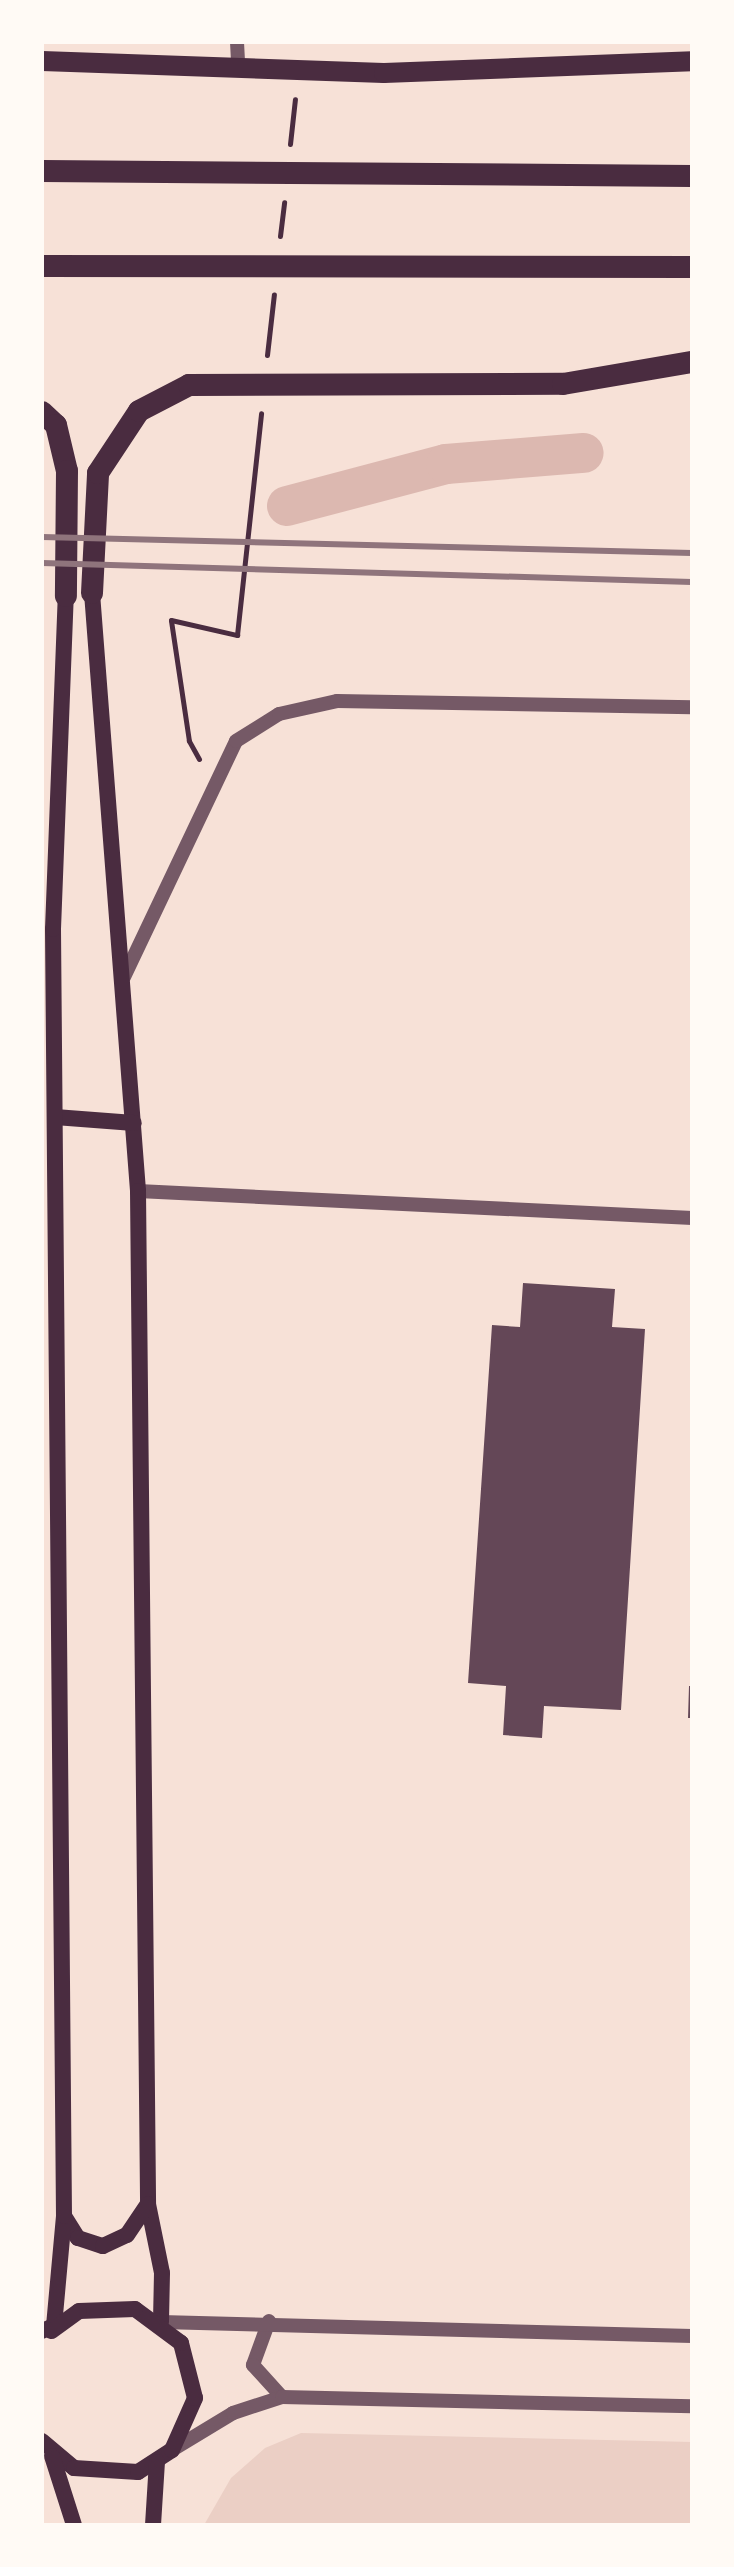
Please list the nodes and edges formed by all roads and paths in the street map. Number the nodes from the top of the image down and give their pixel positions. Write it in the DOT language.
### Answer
graph roads {
  1 [pos="237,42"];
  2 [pos="42,61"];
  3 [pos="692,61"];
  4 [pos="238,64"];
  5 [pos="296,89"];
  6 [pos="289,151"];
  7 [pos="42,171"];
  8 [pos="692,176"];
  9 [pos="284,198"];
  10 [pos="279,245"];
  11 [pos="42,266"];
  12 [pos="692,267"];
  13 [pos="276,276"];
  14 [pos="692,362"];
  15 [pos="265,370"];
  16 [pos="262,401"];
  17 [pos="42,412"];
  18 [pos="92,593"];
  19 [pos="66,596"];
  20 [pos="692,707"];
  21 [pos="212,782"];
  22 [pos="124,977"];
  23 [pos="55,1117"];
  24 [pos="134,1123"];
  25 [pos="138,1191"];
  26 [pos="692,1218"];
  27 [pos="148,2204"];
  28 [pos="64,2216"];
  29 [pos="269,2321"];
  30 [pos="161,2322"];
  31 [pos="48,2329"];
  32 [pos="692,2336"];
  33 [pos="42,2341"];
  34 [pos="282,2397"];
  35 [pos="692,2406"];
  36 [pos="42,2441"];
  37 [pos="172,2450"];
  38 [pos="49,2455"];
  39 [pos="157,2462"];
  40 [pos="74,2525"];
  41 [pos="153,2525"];
  1 -- 4 [label="street"];
  2 -- 4 [label="main road"];
  3 -- 4 [label="main road"];
  5 -- 6 [label="path"];
  7 -- 8 [label="highway"];
  9 -- 10 [label="path"];
  11 -- 12 [label="highway"];
  13 -- 15 [label="path"];
  14 -- 18 [label="highway"];
  16 -- 21 [label="path"];
  17 -- 19 [label="highway"];
  18 -- 22 [label="main road"];
  19 -- 23 [label="main road"];
  20 -- 21 [label="street"];
  21 -- 22 [label="street"];
  22 -- 24 [label="main road"];
  23 -- 24 [label="main road"];
  23 -- 28 [label="main road"];
  24 -- 25 [label="main road"];
  25 -- 26 [label="street"];
  25 -- 27 [label="main road"];
  27 -- 28 [label="main road"];
  27 -- 30 [label="main road"];
  28 -- 31 [label="main road"];
  29 -- 30 [label="street"];
  29 -- 32 [label="street"];
  29 -- 34 [label="street"];
  30 -- 31 [label="main road"];
  30 -- 37 [label="main road"];
  31 -- 33 [label="main road"];
  34 -- 35 [label="street"];
  34 -- 37 [label="street"];
  36 -- 38 [label="main road"];
  37 -- 39 [label="main road"];
  38 -- 39 [label="main road"];
  38 -- 40 [label="main road"];
  39 -- 41 [label="main road"];
}
